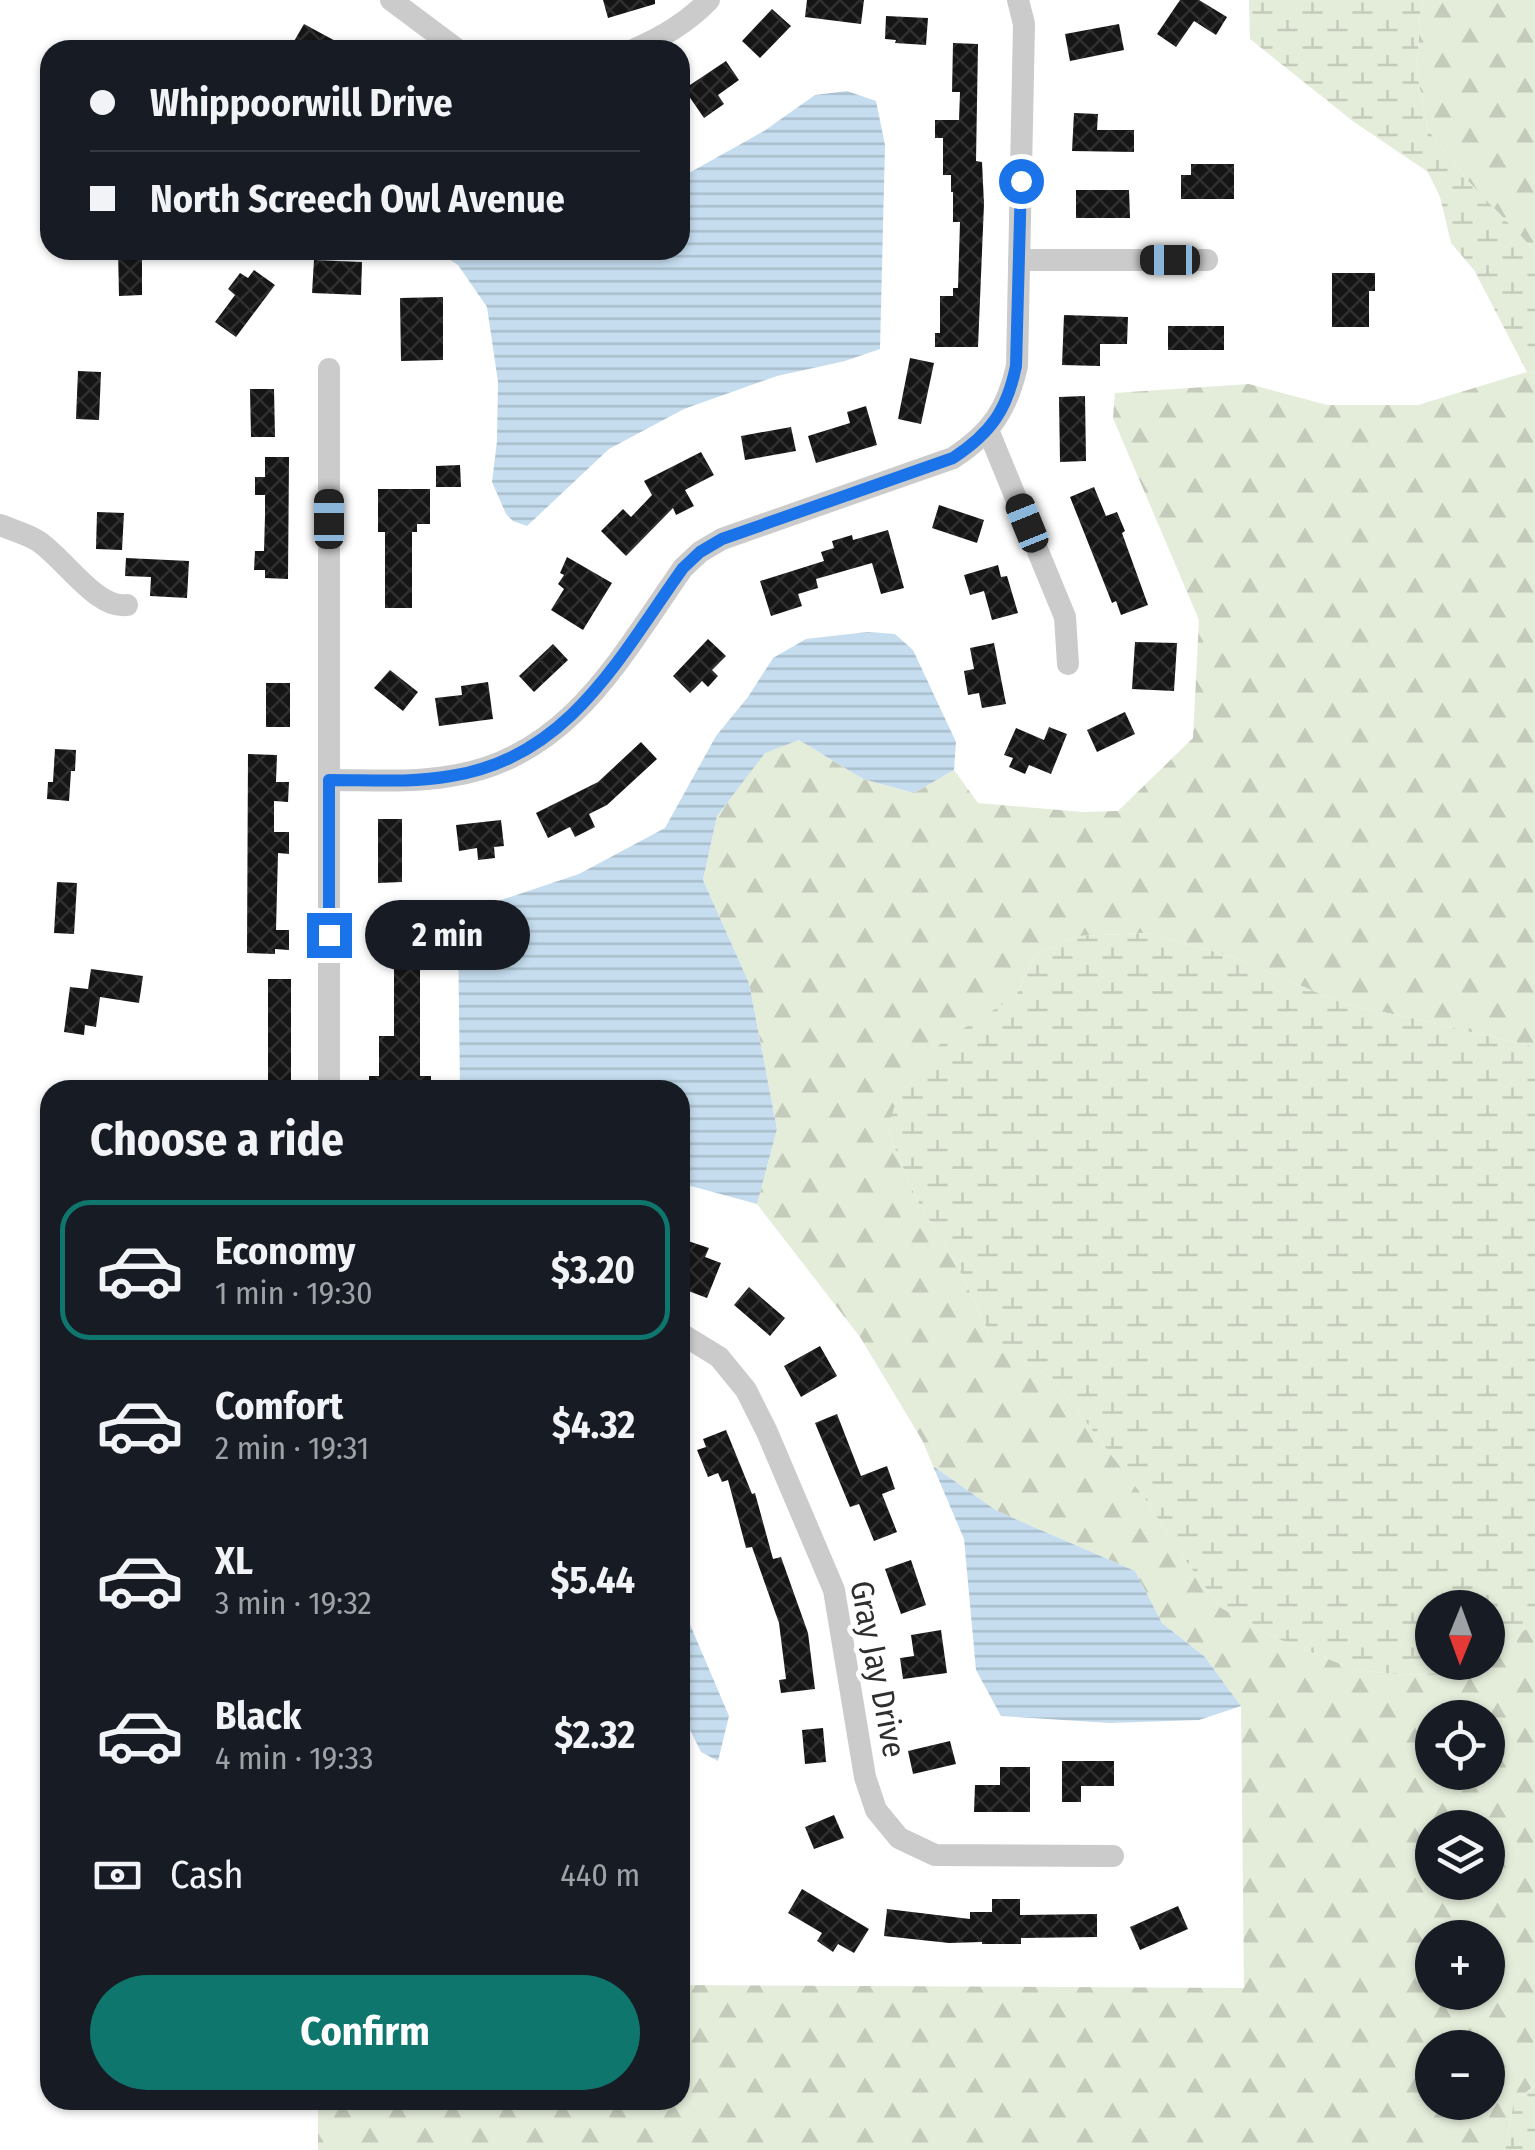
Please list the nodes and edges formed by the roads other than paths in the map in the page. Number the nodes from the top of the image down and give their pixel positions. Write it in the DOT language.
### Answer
graph roads {
  1 [pos="392,0"];
  2 [pos="709,0"];
  3 [pos="1018,0"];
  4 [pos="445,40"];
  5 [pos="655,40"];
  6 [pos="1019,260"];
  7 [pos="1207,260"];
  8 [pos="330,369"];
  9 [pos="988,430"];
  10 [pos="0,525"];
  11 [pos="127,605"];
  12 [pos="1068,664"];
  13 [pos="329,780"];
  14 [pos="329,1080"];
  15 [pos="690,1338"];
  16 [pos="1113,1856"];
  1 -- 4 [label="street"];
  2 -- 5 [label="street"];
  3 -- 6 [label="street"];
  6 -- 7 [label="street"];
  6 -- 9 [label="street"];
  8 -- 13 [label="street"];
  9 -- 12 [label="street"];
  9 -- 13 [label="street"];
  10 -- 11 [label="street"];
  13 -- 14 [label="street"];
  15 -- 16 [label="street, Gray Jay Drive"];
}
